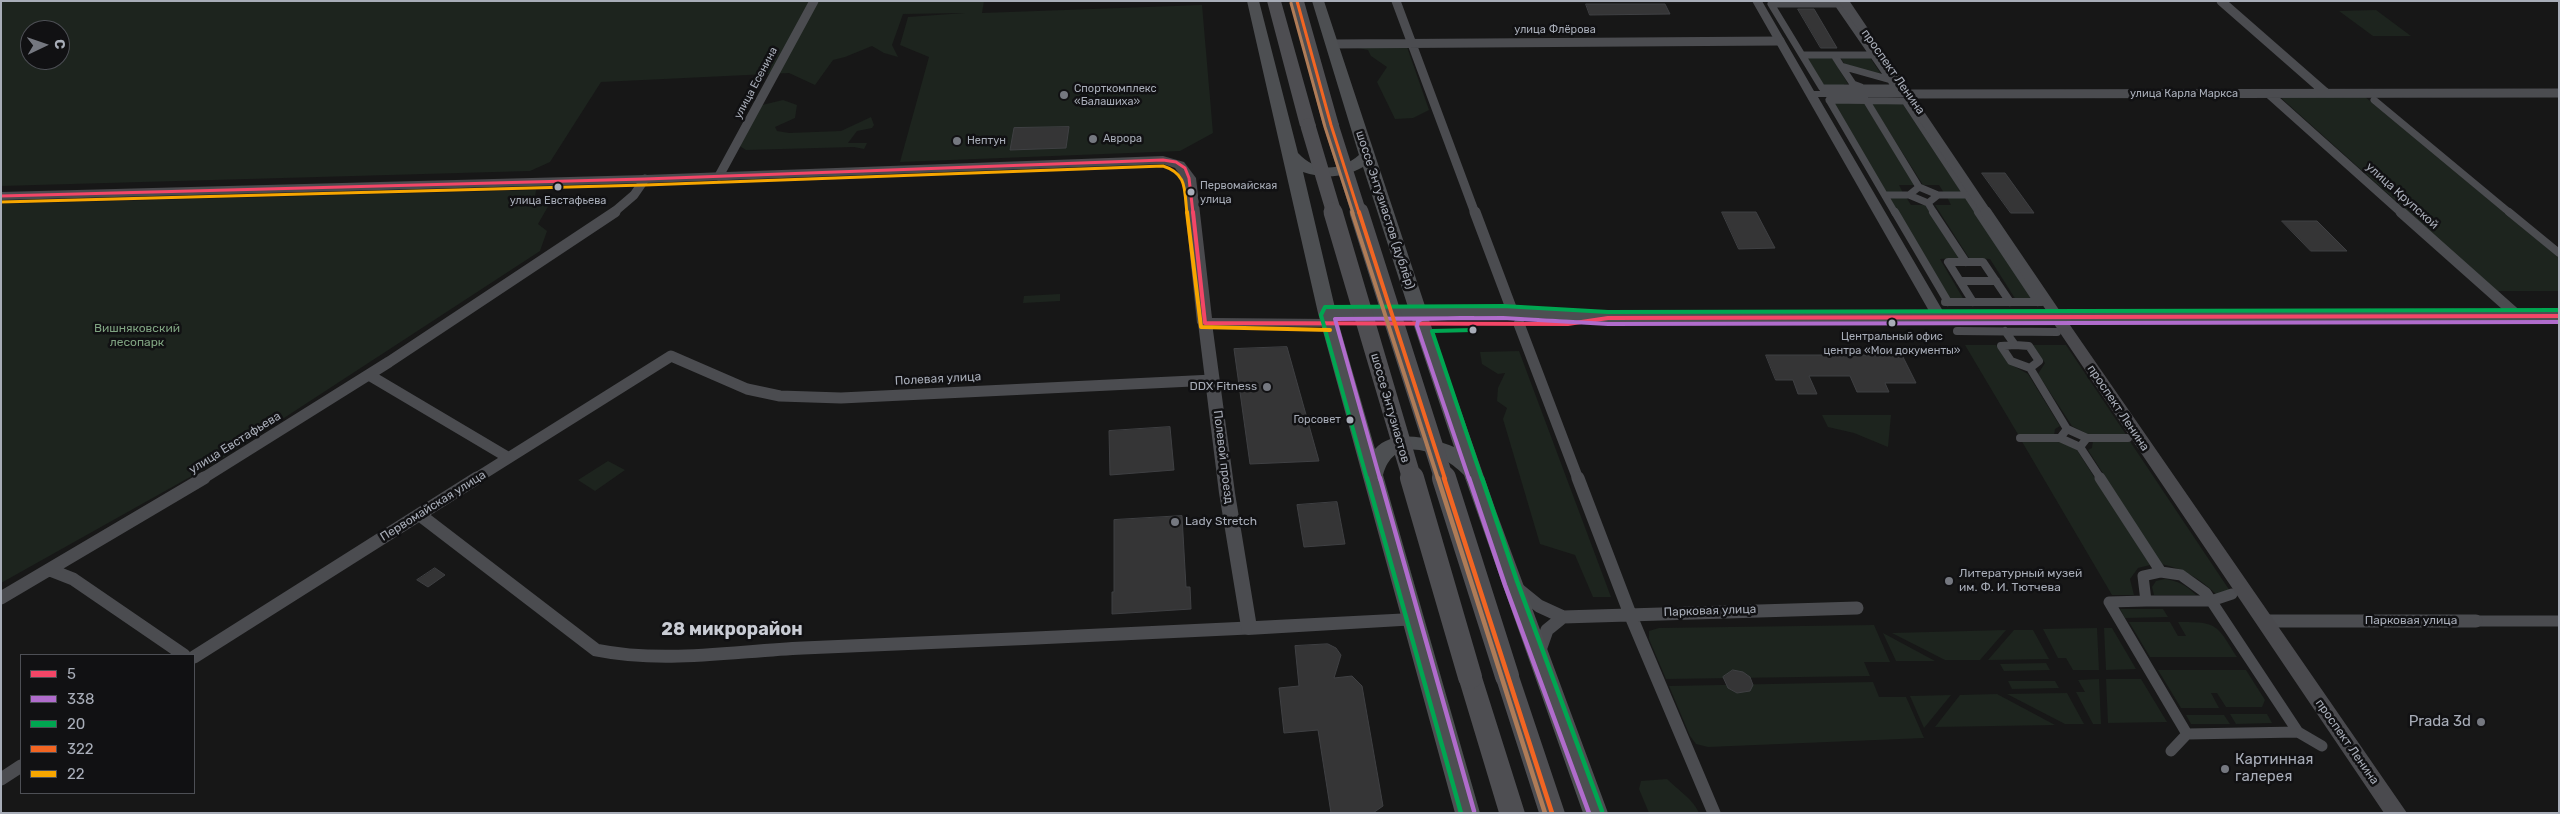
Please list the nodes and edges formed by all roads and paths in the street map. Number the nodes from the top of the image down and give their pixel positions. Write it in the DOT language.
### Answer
graph roads {
  1 [pos="814,1"];
  2 [pos="1253,1"];
  3 [pos="1274,1"];
  4 [pos="1298,1"];
  5 [pos="1318,1"];
  6 [pos="1396,1"];
  7 [pos="1757,1"];
  8 [pos="2221,1"];
  9 [pos="1770,2"];
  10 [pos="1786,2"];
  11 [pos="1798,2"];
  12 [pos="1811,2"];
  13 [pos="1840,2"];
  14 [pos="1780,40"];
  15 [pos="1411,42"];
  16 [pos="1331,44"];
  17 [pos="1803,55"];
  18 [pos="1834,55"];
  19 [pos="1874,55"];
  20 [pos="1841,66"];
  21 [pos="1891,80"];
  22 [pos="1851,86"];
  23 [pos="2326,93"];
  24 [pos="2559,93"];
  25 [pos="1810,94"];
  26 [pos="1909,94"];
  27 [pos="2269,94"];
  28 [pos="1866,100"];
  29 [pos="2374,100"];
  30 [pos="1291,154"];
  31 [pos="1368,155"];
  32 [pos="719,176"];
  33 [pos="645,179"];
  34 [pos="525,182"];
  35 [pos="1919,187"];
  36 [pos="1909,194"];
  37 [pos="1885,195"];
  38 [pos="1938,195"];
  39 [pos="1967,195"];
  40 [pos="1,196"];
  41 [pos="1928,203"];
  42 [pos="2559,253"];
  43 [pos="1966,262"];
  44 [pos="1960,281"];
  45 [pos="1996,281"];
  46 [pos="1973,302"];
  47 [pos="2010,302"];
  48 [pos="1947,306"];
  49 [pos="2518,316"];
  50 [pos="2559,316"];
  51 [pos="1420,318"];
  52 [pos="1205,319"];
  53 [pos="1328,319"];
  54 [pos="1516,319"];
  55 [pos="2058,325"];
  56 [pos="2006,330"];
  57 [pos="1957,331"];
  58 [pos="2015,346"];
  59 [pos="672,356"];
  60 [pos="2030,368"];
  61 [pos="369,375"];
  62 [pos="1213,380"];
  63 [pos="2067,429"];
  64 [pos="2020,438"];
  65 [pos="2060,438"];
  66 [pos="2087,438"];
  67 [pos="2128,438"];
  68 [pos="2080,447"];
  69 [pos="509,458"];
  70 [pos="1372,475"];
  71 [pos="1474,476"];
  72 [pos="420,514"];
  73 [pos="50,570"];
  74 [pos="2161,572"];
  75 [pos="1512,583"];
  76 [pos="2232,594"];
  77 [pos="1,598"];
  78 [pos="2146,601"];
  79 [pos="2211,601"];
  80 [pos="1857,608"];
  81 [pos="1630,614"];
  82 [pos="1563,617"];
  83 [pos="1412,620"];
  84 [pos="2263,621"];
  85 [pos="2476,621"];
  86 [pos="2559,621"];
  87 [pos="1248,628"];
  88 [pos="183,654"];
  89 [pos="195,656"];
  90 [pos="1539,660"];
  91 [pos="2298,732"];
  92 [pos="2187,734"];
  93 [pos="2322,746"];
  94 [pos="2170,751"];
  95 [pos="20,767"];
  96 [pos="1,779"];
  97 [pos="1468,813"];
  98 [pos="1512,813"];
  99 [pos="1552,813"];
  100 [pos="1596,813"];
  101 [pos="1714,813"];
  102 [pos="2396,813"];
  1 -- 32 [label="street, улица Есенина"];
  2 -- 30 [label="main road"];
  3 -- 98 [label="highway, шоссе Энтузиастов, bridge"];
  4 -- 99 [label="highway, bridge"];
  5 -- 16 [label="main road, шоссе Энтузиастов (дублёр)"];
  6 -- 15 [label="street"];
  7 -- 14 [label="street"];
  8 -- 23 [label="street"];
  9 -- 10 [label="street"];
  9 -- 17 [label="street"];
  10 -- 11 [label="street"];
  11 -- 12 [label="street"];
  12 -- 13 [label="street"];
  13 -- 19 [label="street"];
  13 -- 26 [label="street, проспект Ленина"];
  14 -- 15 [label="street, улица Флёрова"];
  14 -- 25 [label="street"];
  15 -- 16 [label="street, улица Флёрова"];
  15 -- 54 [label="street"];
  16 -- 31 [label="main road, шоссе Энтузиастов (дублёр)"];
  17 -- 18 [label="street"];
  17 -- 22 [label="street"];
  18 -- 19 [label="street"];
  18 -- 20 [label="street"];
  19 -- 21 [label="street"];
  20 -- 21 [label="street"];
  20 -- 22 [label="street"];
  21 -- 22 [label="street"];
  23 -- 24 [label="street, улица Карла Маркса"];
  23 -- 27 [label="street, улица Карла Маркса"];
  25 -- 26 [label="street, улица Карла Маркса"];
  25 -- 48 [label="street"];
  26 -- 27 [label="street, улица Карла Маркса"];
  26 -- 55 [label="street, проспект Ленина"];
  27 -- 49 [label="street, улица Крупской"];
  28 -- 35 [label="street"];
  28 -- 37 [label="street"];
  28 -- 39 [label="street"];
  29 -- 42 [label="street"];
  30 -- 31 [label="main road"];
  30 -- 53 [label="main road"];
  31 -- 51 [label="main road, шоссе Энтузиастов (дублёр)"];
  32 -- 33 [label="main road"];
  32 -- 52 [label="main road, Полевой проезд"];
  33 -- 34 [label="main road"];
  33 -- 61 [label="street, улица Евстафьева"];
  34 -- 40 [label="main road"];
  35 -- 36 [label="street"];
  35 -- 38 [label="street"];
  36 -- 37 [label="street"];
  36 -- 41 [label="street"];
  37 -- 48 [label="street"];
  38 -- 39 [label="street"];
  38 -- 41 [label="street"];
  39 -- 47 [label="street"];
  41 -- 43 [label="street"];
  43 -- 44 [label="street"];
  43 -- 45 [label="street"];
  44 -- 45 [label="street"];
  44 -- 46 [label="street"];
  45 -- 47 [label="street"];
  46 -- 47 [label="street"];
  46 -- 48 [label="street"];
  48 -- 54 [label="main road"];
  48 -- 55 [label="main road"];
  49 -- 50 [label="main road"];
  49 -- 55 [label="main road"];
  51 -- 53 [label="main road"];
  51 -- 54 [label="main road"];
  51 -- 71 [label="main road, шоссе Энтузиастов (дублёр)"];
  52 -- 53 [label="main road"];
  52 -- 62 [label="street, Полевой проезд"];
  53 -- 70 [label="main road"];
  54 -- 81 [label="street"];
  55 -- 56 [label="street"];
  55 -- 84 [label="main road, проспект Ленина"];
  56 -- 57 [label="street"];
  56 -- 58 [label="street"];
  58 -- 60 [label="street"];
  58 -- 60 [label="street"];
  59 -- 62 [label="street, Полевая улица"];
  59 -- 69 [label="street, Первомайская улица"];
  60 -- 63 [label="street"];
  61 -- 69 [label="street"];
  61 -- 73 [label="street, улица Евстафьева"];
  62 -- 87 [label="street, Полевой проезд"];
  63 -- 65 [label="street"];
  63 -- 66 [label="street"];
  64 -- 65 [label="street"];
  65 -- 68 [label="street"];
  66 -- 67 [label="street"];
  66 -- 68 [label="street"];
  68 -- 74 [label="street"];
  69 -- 72 [label="street, Первомайская улица"];
  70 -- 71 [label="main road"];
  70 -- 83 [label="main road"];
  71 -- 75 [label="main road, шоссе Энтузиастов (дублёр)"];
  72 -- 87 [label="street"];
  72 -- 89 [label="street, Первомайская улица"];
  73 -- 77 [label="street, улица Евстафьева"];
  73 -- 88 [label="street"];
  74 -- 78 [label="street"];
  74 -- 79 [label="street"];
  75 -- 82 [label="street, Парковая улица"];
  75 -- 90 [label="main road, шоссе Энтузиастов (дублёр)"];
  76 -- 79 [label="street"];
  78 -- 79 [label="street"];
  78 -- 92 [label="street"];
  79 -- 91 [label="street"];
  80 -- 81 [label="street, Парковая улица"];
  81 -- 82 [label="street, Парковая улица"];
  81 -- 101 [label="street"];
  82 -- 90 [label="street"];
  83 -- 87 [label="street"];
  83 -- 97 [label="main road"];
  84 -- 85 [label="street, Парковая улица"];
  84 -- 102 [label="main road, проспект Ленина"];
  85 -- 86 [label="street, Парковая улица"];
  90 -- 100 [label="main road, шоссе Энтузиастов (дублёр)"];
  91 -- 92 [label="street"];
  91 -- 93 [label="street"];
  92 -- 94 [label="street"];
  95 -- 96 [label="street"];
}
